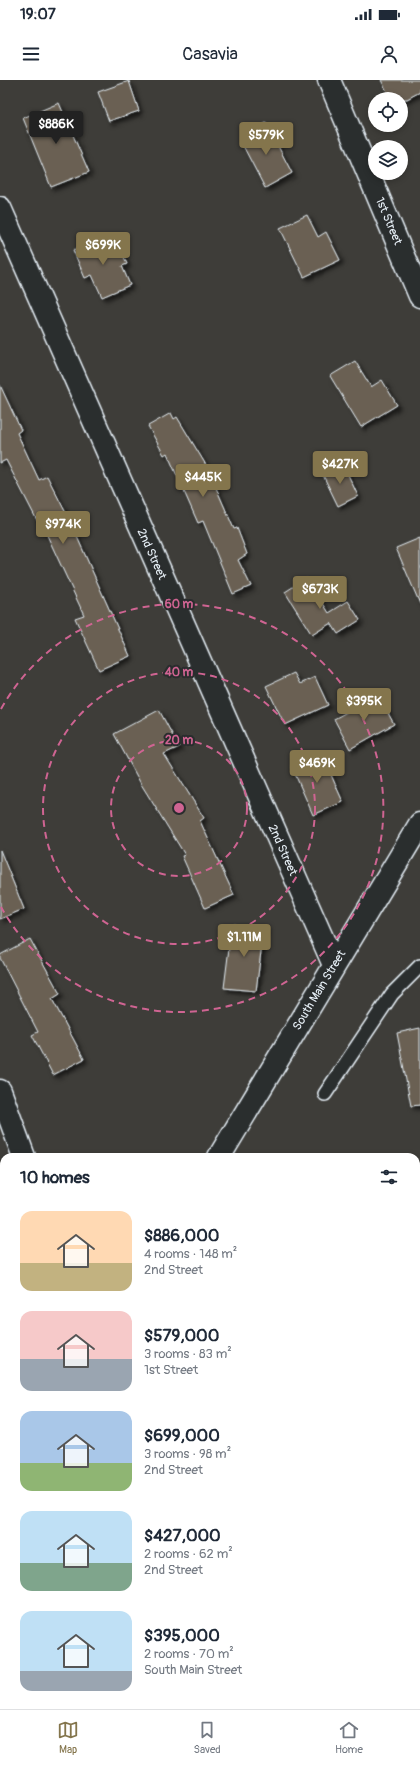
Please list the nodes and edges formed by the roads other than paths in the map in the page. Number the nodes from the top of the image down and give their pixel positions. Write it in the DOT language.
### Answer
graph roads {
  1 [pos="329,80"];
  2 [pos="0,208"];
  3 [pos="420,296"];
  4 [pos="420,824"];
  5 [pos="334,965"];
  6 [pos="420,966"];
  7 [pos="0,1091"];
  8 [pos="325,1094"];
  9 [pos="23,1153"];
  10 [pos="221,1153"];
  1 -- 3 [label="street, 1st Street"];
  2 -- 5 [label="street, 2nd Street"];
  4 -- 5 [label="street, South Main Street"];
  5 -- 10 [label="street, South Main Street"];
  6 -- 8 [label="lane"];
  7 -- 9 [label="street"];
}
